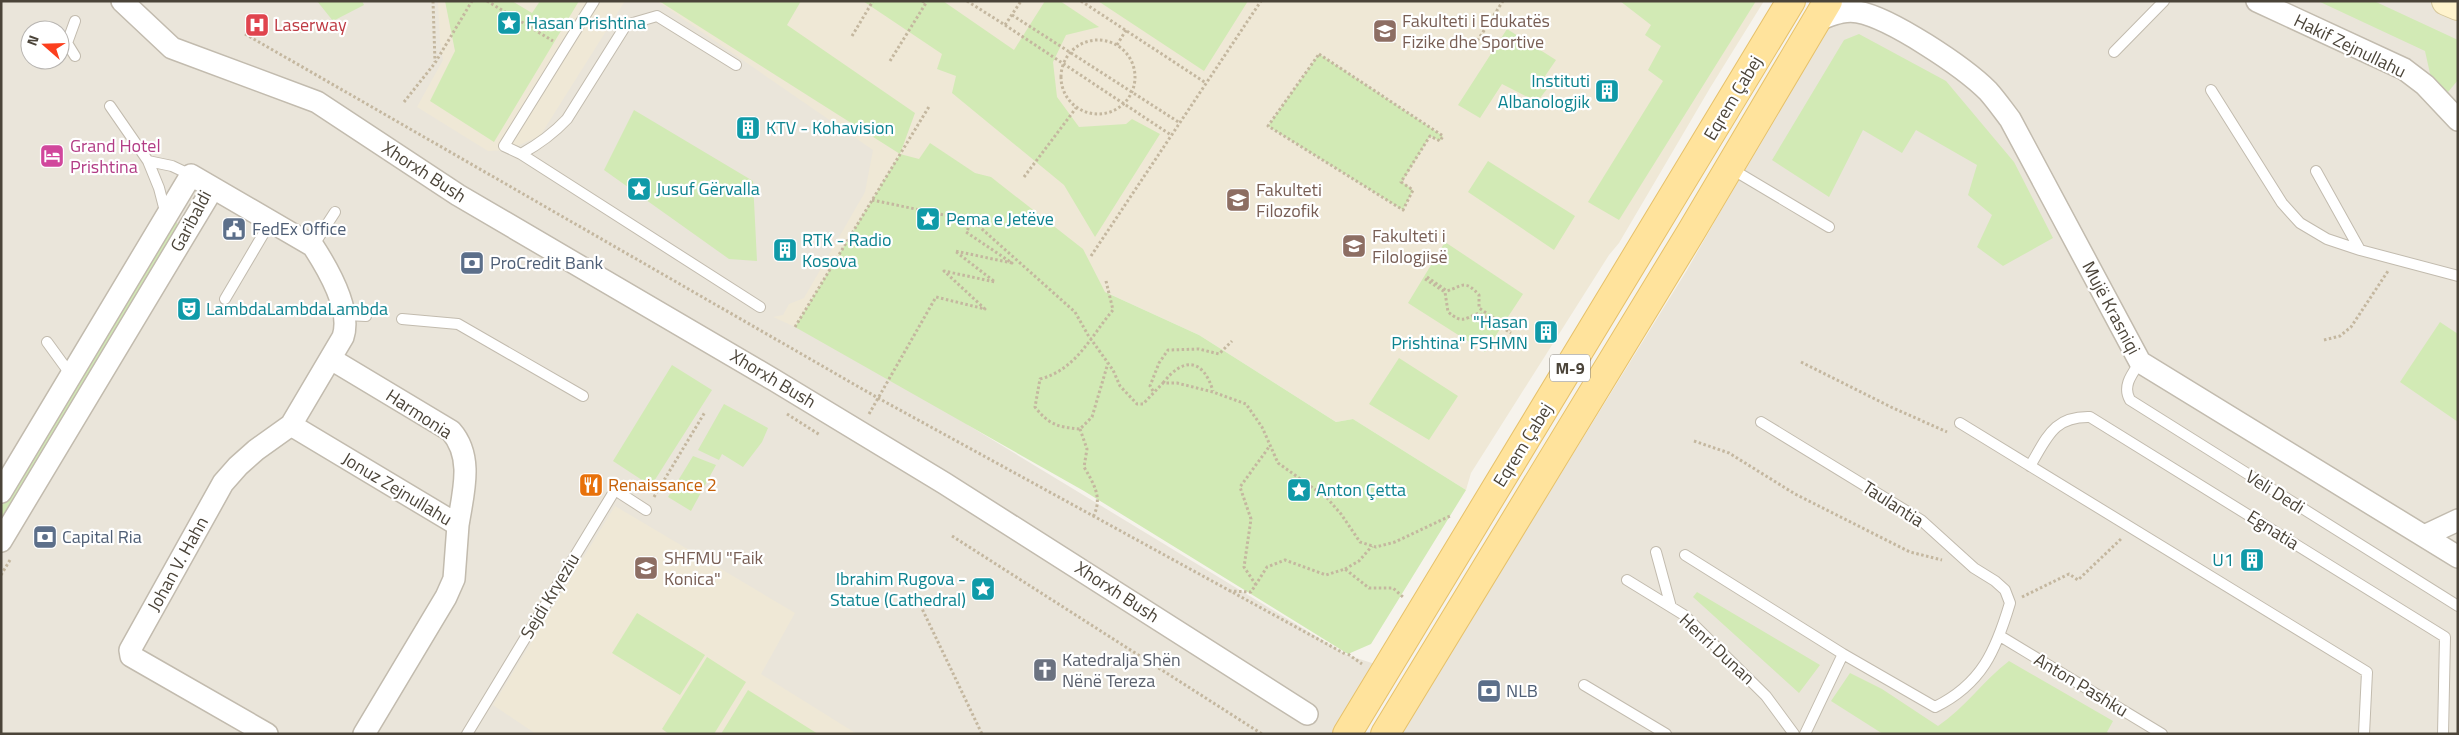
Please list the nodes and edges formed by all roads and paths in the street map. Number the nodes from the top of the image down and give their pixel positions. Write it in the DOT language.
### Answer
graph roads {
  1 [pos="122,1"];
  2 [pos="433,1"];
  3 [pos="472,1"];
  4 [pos="487,1"];
  5 [pos="594,1"];
  6 [pos="874,1"];
  7 [pos="922,1"];
  8 [pos="967,1"];
  9 [pos="1020,1"];
  10 [pos="1081,1"];
  11 [pos="1261,1"];
  12 [pos="1503,1"];
  13 [pos="1791,1"];
  14 [pos="1876,1"];
  15 [pos="2164,1"];
  16 [pos="2257,1"];
  17 [pos="2446,1"];
  18 [pos="2458,6"];
  19 [pos="1822,11"];
  20 [pos="1012,14"];
  21 [pos="75,21"];
  22 [pos="1005,25"];
  23 [pos="1893,26"];
  24 [pos="1126,30"];
  25 [pos="245,34"];
  26 [pos="852,36"];
  27 [pos="1117,45"];
  28 [pos="564,48"];
  29 [pos="1472,49"];
  30 [pos="1071,51"];
  31 [pos="2114,52"];
  32 [pos="75,56"];
  33 [pos="1318,57"];
  34 [pos="890,61"];
  35 [pos="1063,62"];
  36 [pos="435,63"];
  37 [pos="736,65"];
  38 [pos="1206,83"];
  39 [pos="2211,90"];
  40 [pos="1132,92"];
  41 [pos="404,102"];
  42 [pos="1124,104"];
  43 [pos="930,105"];
  44 [pos="110,106"];
  45 [pos="1076,108"];
  46 [pos="2458,120"];
  47 [pos="1180,123"];
  48 [pos="1171,136"];
  49 [pos="521,154"];
  50 [pos="148,161"];
  51 [pos="1729,167"];
  52 [pos="2316,170"];
  53 [pos="191,175"];
  54 [pos="1024,177"];
  55 [pos="213,188"];
  56 [pos="872,200"];
  57 [pos="334,212"];
  58 [pos="166,216"];
  59 [pos="973,220"];
  60 [pos="271,221"];
  61 [pos="1829,227"];
  62 [pos="313,246"];
  63 [pos="2360,250"];
  64 [pos="1091,256"];
  65 [pos="2395,260"];
  66 [pos="2458,276"];
  67 [pos="1106,281"];
  68 [pos="225,298"];
  69 [pos="760,307"];
  70 [pos="402,319"];
  71 [pos="795,328"];
  72 [pos="1512,332"];
  73 [pos="1232,340"];
  74 [pos="2324,340"];
  75 [pos="1092,341"];
  76 [pos="47,342"];
  77 [pos="331,359"];
  78 [pos="1108,362"];
  79 [pos="1801,362"];
  80 [pos="2140,362"];
  81 [pos="71,375"];
  82 [pos="1162,383"];
  83 [pos="1153,391"];
  84 [pos="1213,392"];
  85 [pos="583,396"];
  86 [pos="878,398"];
  87 [pos="704,412"];
  88 [pos="1761,422"];
  89 [pos="1960,424"];
  90 [pos="291,425"];
  91 [pos="1080,429"];
  92 [pos="859,431"];
  93 [pos="1954,434"];
  94 [pos="1694,442"];
  95 [pos="1269,446"];
  96 [pos="2030,466"];
  97 [pos="1,492"];
  98 [pos="646,510"];
  99 [pos="1457,513"];
  100 [pos="1093,516"];
  101 [pos="2458,520"];
  102 [pos="458,525"];
  103 [pos="2133,528"];
  104 [pos="952,536"];
  105 [pos="2424,536"];
  106 [pos="1,541"];
  107 [pos="1372,546"];
  108 [pos="1656,552"];
  109 [pos="1686,554"];
  110 [pos="2458,557"];
  111 [pos="1974,568"];
  112 [pos="1345,569"];
  113 [pos="1627,580"];
  114 [pos="1256,585"];
  115 [pos="1228,591"];
  116 [pos="916,596"];
  117 [pos="1404,598"];
  118 [pos="2010,603"];
  119 [pos="2458,606"];
  120 [pos="1671,607"];
  121 [pos="2000,636"];
  122 [pos="1843,654"];
  123 [pos="1364,664"];
  124 [pos="1584,684"];
  125 [pos="1307,714"];
  126 [pos="1354,723"];
  127 [pos="1390,732"];
  128 [pos="267,734"];
  129 [pos="364,734"];
  130 [pos="467,734"];
  131 [pos="982,734"];
  132 [pos="1262,734"];
  133 [pos="1666,734"];
  134 [pos="1794,734"];
  135 [pos="1805,734"];
  136 [pos="2162,734"];
  137 [pos="2364,734"];
  138 [pos="2444,734"];
  1 -- 92 [label="street, Xhorxh Bush"];
  2 -- 36 [label="path"];
  3 -- 36 [label="path"];
  4 -- 28 [label="path"];
  5 -- 28 [label="lane"];
  6 -- 26 [label="path"];
  7 -- 34 [label="path"];
  8 -- 22 [label="path"];
  9 -- 20 [label="path"];
  10 -- 24 [label="path"];
  11 -- 38 [label="path"];
  12 -- 29 [label="path"];
  13 -- 126 [label="main road, Eqrem Çabej / M-9"];
  14 -- 23 [label="street"];
  15 -- 31 [label="lane"];
  16 -- 46 [label="street, Hakif Zejnullahu"];
  17 -- 18 [label="main road"];
  19 -- 23 [label="street"];
  19 -- 51 [label="main road, Eqrem Çabej / M-9"];
  20 -- 22 [label="path"];
  20 -- 30 [label="path"];
  21 -- 32 [label="lane"];
  22 -- 35 [label="path"];
  23 -- 80 [label="street, Mujë Krasniqi"];
  24 -- 27 [label="path"];
  24 -- 38 [label="path"];
  25 -- 86 [label="path"];
  27 -- 30 [label="path"];
  27 -- 40 [label="path"];
  28 -- 49 [label="lane"];
  30 -- 35 [label="path"];
  30 -- 40 [label="path"];
  33 -- 33 [label="path"];
  35 -- 42 [label="path"];
  35 -- 45 [label="path"];
  36 -- 41 [label="path"];
  37 -- 49 [label="lane"];
  38 -- 47 [label="path"];
  39 -- 63 [label="lane"];
  40 -- 42 [label="path"];
  40 -- 47 [label="path"];
  42 -- 45 [label="path"];
  42 -- 48 [label="path"];
  43 -- 56 [label="path"];
  44 -- 50 [label="lane"];
  45 -- 54 [label="path"];
  47 -- 48 [label="path"];
  48 -- 64 [label="path"];
  49 -- 69 [label="lane"];
  50 -- 53 [label="lane"];
  50 -- 58 [label="lane"];
  51 -- 61 [label="lane"];
  51 -- 127 [label="main road, Eqrem Çabej / M-9"];
  52 -- 63 [label="lane"];
  53 -- 55 [label="street, Garibaldi"];
  53 -- 58 [label="street, Garibaldi"];
  55 -- 60 [label="street"];
  55 -- 106 [label="street, Garibaldi"];
  56 -- 59 [label="path"];
  56 -- 71 [label="path"];
  57 -- 62 [label="lane"];
  58 -- 81 [label="street, Garibaldi"];
  59 -- 75 [label="path"];
  59 -- 86 [label="path"];
  60 -- 62 [label="street"];
  60 -- 68 [label="lane"];
  62 -- 77 [label="street, Johan V. Hahn"];
  63 -- 65 [label="lane"];
  65 -- 66 [label="lane"];
  65 -- 74 [label="path"];
  67 -- 75 [label="path"];
  70 -- 85 [label="lane"];
  72 -- 72 [label="path"];
  73 -- 83 [label="path"];
  75 -- 78 [label="path"];
  75 -- 91 [label="path"];
  76 -- 81 [label="lane"];
  77 -- 90 [label="street, Johan V. Hahn"];
  77 -- 102 [label="street, Harmonia"];
  78 -- 83 [label="path"];
  78 -- 91 [label="path"];
  79 -- 93 [label="path"];
  80 -- 105 [label="street, Mujë Krasniqi"];
  80 -- 119 [label="lane, Veli Dedi"];
  81 -- 97 [label="street, Garibaldi"];
  82 -- 83 [label="path"];
  82 -- 84 [label="path"];
  82 -- 84 [label="path"];
  84 -- 95 [label="path"];
  86 -- 92 [label="path"];
  86 -- 100 [label="path"];
  87 -- 98 [label="path"];
  88 -- 111 [label="lane, Taulantia"];
  89 -- 96 [label="lane"];
  90 -- 102 [label="street, Jonuz Zejnullahu"];
  90 -- 128 [label="street, Johan V. Hahn"];
  91 -- 100 [label="path"];
  92 -- 125 [label="street, Xhorxh Bush"];
  94 -- 111 [label="path"];
  95 -- 107 [label="path"];
  95 -- 114 [label="path"];
  96 -- 103 [label="lane"];
  96 -- 138 [label="lane, Egnatia"];
  98 -- 130 [label="lane, Sejdi Kryeziu"];
  99 -- 107 [label="path"];
  100 -- 115 [label="path"];
  101 -- 105 [label="street"];
  102 -- 129 [label="street, Jonuz Zejnullahu"];
  103 -- 118 [label="path"];
  103 -- 137 [label="lane"];
  104 -- 132 [label="path"];
  105 -- 110 [label="street, Mujë Krasniqi"];
  107 -- 112 [label="path"];
  108 -- 120 [label="lane"];
  109 -- 122 [label="lane"];
  111 -- 118 [label="lane, Taulantia"];
  112 -- 114 [label="path"];
  112 -- 117 [label="path"];
  113 -- 120 [label="lane, Henri Dunan"];
  114 -- 115 [label="path"];
  115 -- 123 [label="path"];
  116 -- 131 [label="path"];
  118 -- 121 [label="lane"];
  120 -- 134 [label="lane, Henri Dunan"];
  121 -- 122 [label="lane"];
  121 -- 136 [label="lane, Anton Pashku"];
  122 -- 135 [label="lane"];
  124 -- 133 [label="lane"];
  126 -- 127 [label="main road"];
}
